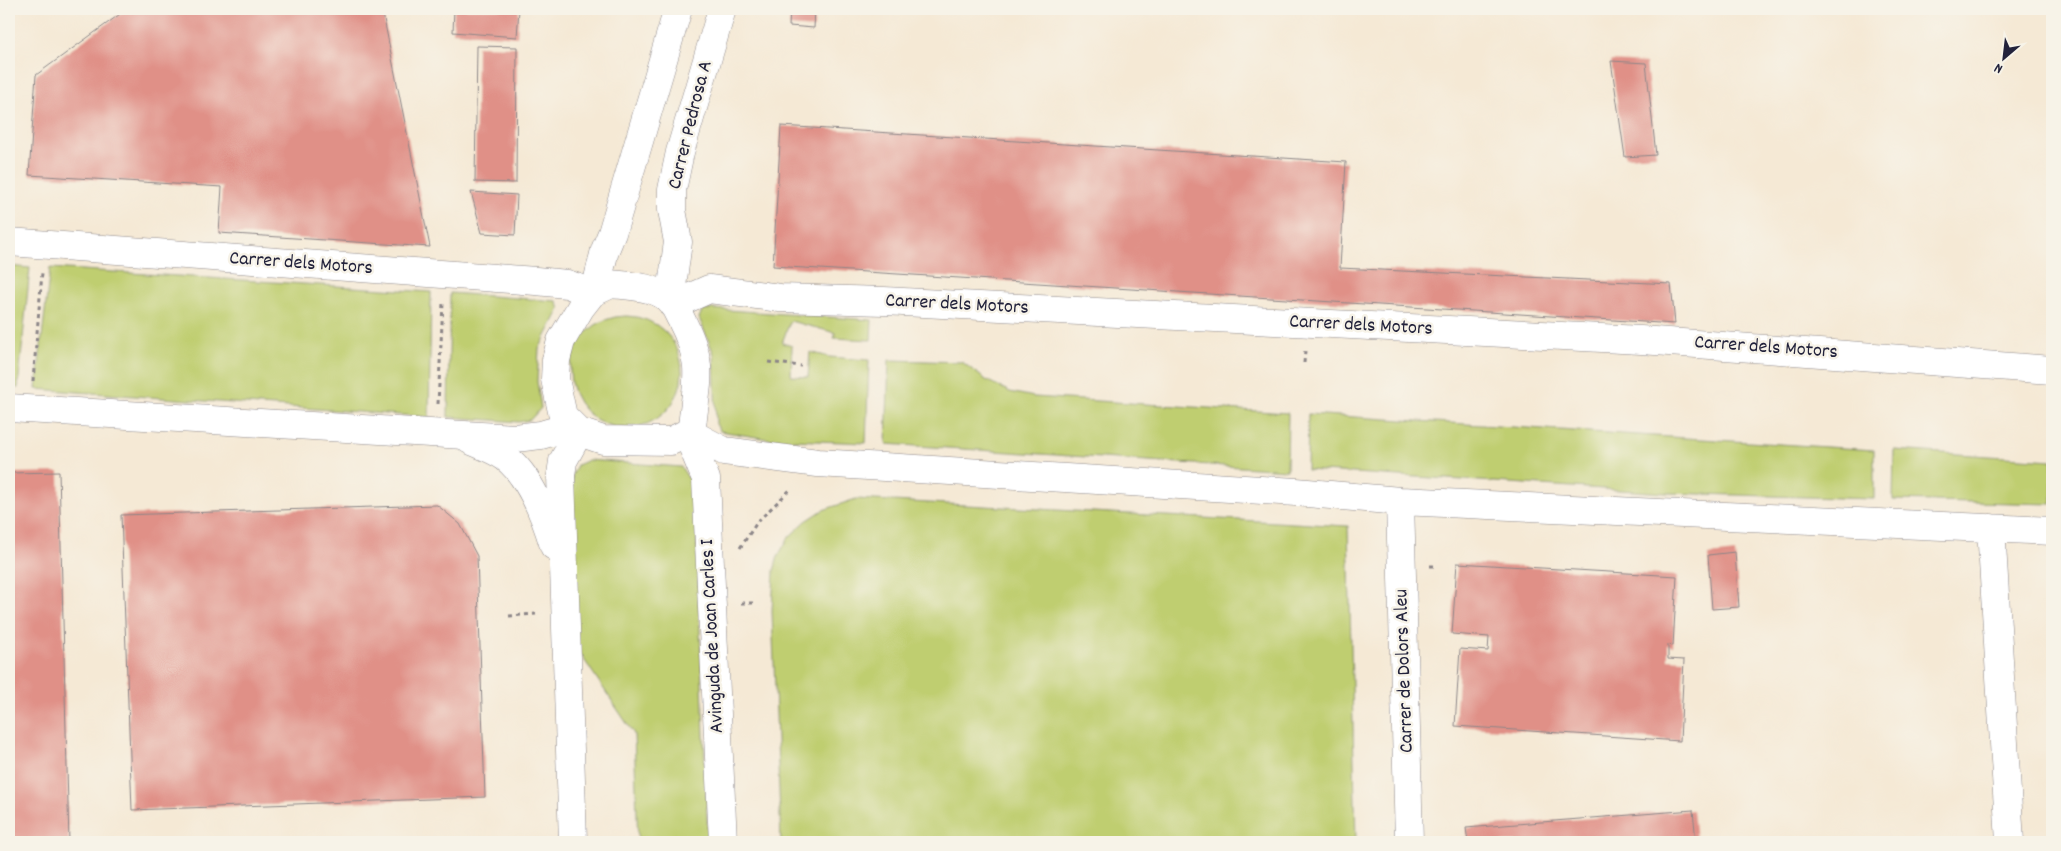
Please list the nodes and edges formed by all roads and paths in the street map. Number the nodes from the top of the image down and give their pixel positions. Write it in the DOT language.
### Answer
graph roads {
  1 [pos="678,9"];
  2 [pos="722,9"];
  3 [pos="9,242"];
  4 [pos="43,265"];
  5 [pos="594,292"];
  6 [pos="444,300"];
  7 [pos="672,303"];
  8 [pos="768,362"];
  9 [pos="802,366"];
  10 [pos="2052,370"];
  11 [pos="32,389"];
  12 [pos="438,407"];
  13 [pos="9,408"];
  14 [pos="576,429"];
  15 [pos="687,432"];
  16 [pos="460,435"];
  17 [pos="794,487"];
  18 [pos="1400,500"];
  19 [pos="1990,528"];
  20 [pos="2052,531"];
  21 [pos="739,553"];
  22 [pos="564,581"];
  23 [pos="753,602"];
  24 [pos="738,603"];
  25 [pos="537,614"];
  26 [pos="509,616"];
  27 [pos="573,842"];
  28 [pos="723,842"];
  29 [pos="1409,842"];
  30 [pos="2010,842"];
  1 -- 5 [label="street"];
  2 -- 7 [label="street, Carrer Pedrosa A"];
  3 -- 5 [label="street, Carrer dels Motors"];
  4 -- 11 [label="path"];
  5 -- 7 [label="street"];
  5 -- 14 [label="street"];
  6 -- 12 [label="path"];
  7 -- 10 [label="street, Carrer dels Motors"];
  7 -- 15 [label="street"];
  8 -- 9 [label="path"];
  13 -- 16 [label="street"];
  14 -- 15 [label="street"];
  14 -- 16 [label="street"];
  14 -- 22 [label="street"];
  15 -- 18 [label="street"];
  15 -- 28 [label="street, Avinguda de Joan Carles I"];
  16 -- 22 [label="street"];
  17 -- 21 [label="path"];
  18 -- 19 [label="street"];
  18 -- 29 [label="street, Carrer de Dolors Aleu"];
  19 -- 20 [label="street"];
  19 -- 30 [label="street"];
  22 -- 27 [label="street"];
  23 -- 24 [label="path, Avinguda de Joan Carles I"];
  25 -- 26 [label="path"];
}
